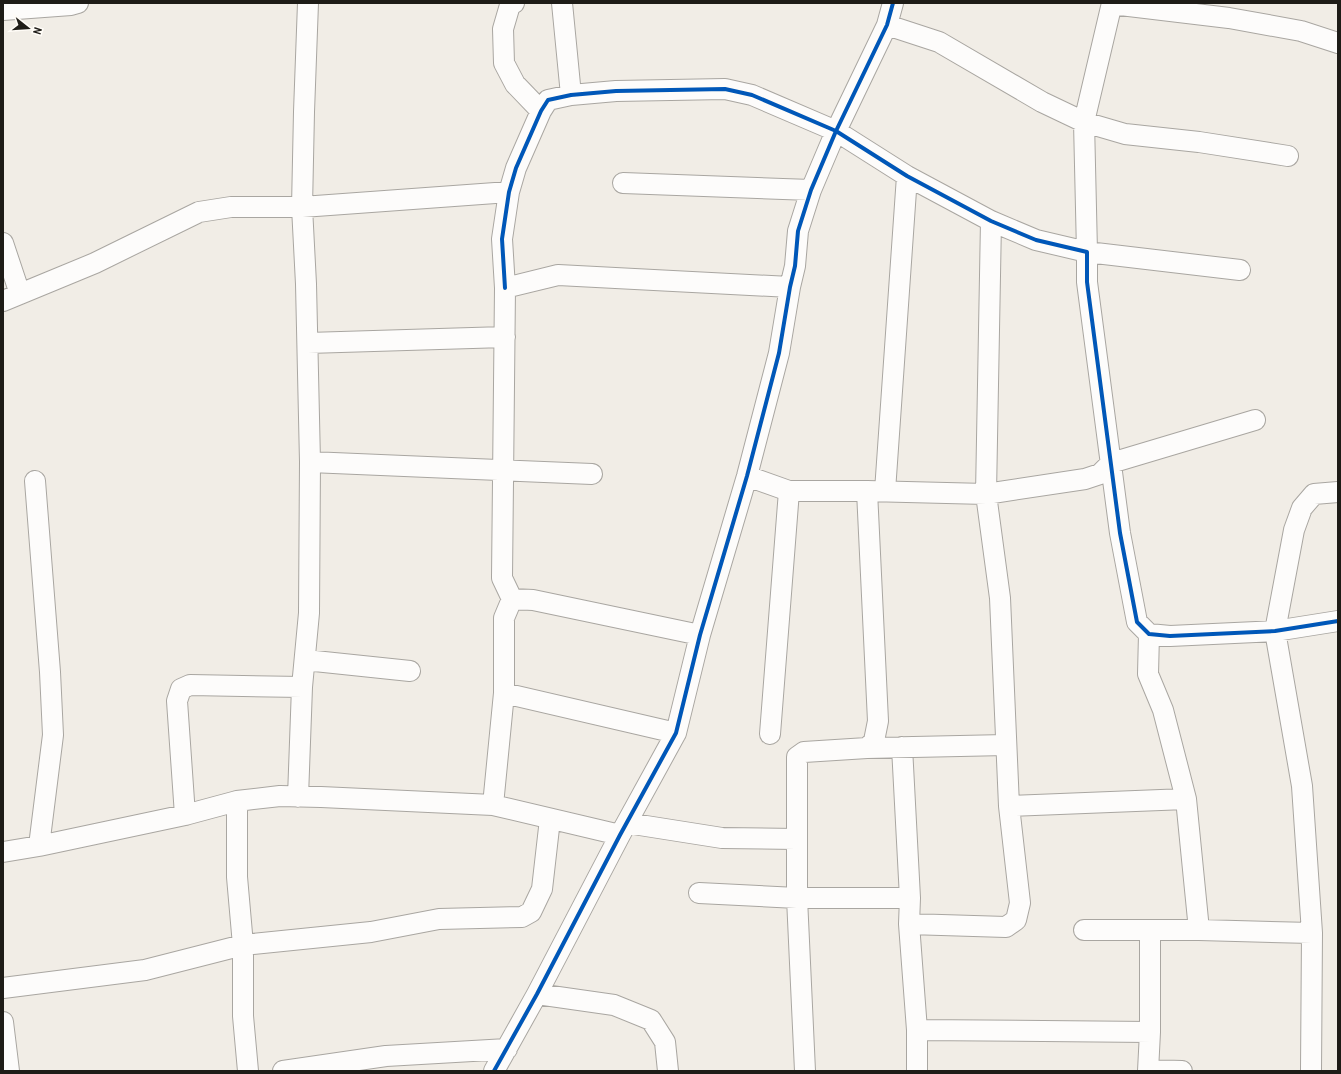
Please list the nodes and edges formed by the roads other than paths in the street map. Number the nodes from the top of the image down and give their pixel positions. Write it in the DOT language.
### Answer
graph roads {
  1 [pos="78,3"];
  2 [pos="308,3"];
  3 [pos="514,3"];
  4 [pos="562,3"];
  5 [pos="893,3"];
  6 [pos="1112,4"];
  7 [pos="3,10"];
  8 [pos="887,26"];
  9 [pos="1338,43"];
  10 [pos="571,95"];
  11 [pos="541,111"];
  12 [pos="1084,122"];
  13 [pos="836,131"];
  14 [pos="1288,156"];
  15 [pos="907,176"];
  16 [pos="623,183"];
  17 [pos="811,190"];
  18 [pos="509,192"];
  19 [pos="302,207"];
  20 [pos="991,221"];
  21 [pos="3,243"];
  22 [pos="1087,252"];
  23 [pos="1240,270"];
  24 [pos="790,287"];
  25 [pos="505,288"];
  26 [pos="12,298"];
  27 [pos="505,338"];
  28 [pos="308,343"];
  29 [pos="1255,420"];
  30 [pos="310,462"];
  31 [pos="1111,463"];
  32 [pos="503,471"];
  33 [pos="592,474"];
  34 [pos="747,476"];
  35 [pos="35,481"];
  36 [pos="789,491"];
  37 [pos="876,491"];
  38 [pos="1338,492"];
  39 [pos="986,494"];
  40 [pos="512,599"];
  41 [pos="1338,621"];
  42 [pos="1275,632"];
  43 [pos="1149,634"];
  44 [pos="700,635"];
  45 [pos="305,660"];
  46 [pos="410,671"];
  47 [pos="302,687"];
  48 [pos="504,693"];
  49 [pos="676,733"];
  50 [pos="770,734"];
  51 [pos="1006,745"];
  52 [pos="902,747"];
  53 [pos="867,748"];
  54 [pos="298,797"];
  55 [pos="1186,799"];
  56 [pos="237,802"];
  57 [pos="493,805"];
  58 [pos="1009,806"];
  59 [pos="185,815"];
  60 [pos="550,819"];
  61 [pos="623,829"];
  62 [pos="796,839"];
  63 [pos="39,846"];
  64 [pos="3,852"];
  65 [pos="699,893"];
  66 [pos="797,898"];
  67 [pos="910,898"];
  68 [pos="910,924"];
  69 [pos="1084,930"];
  70 [pos="1150,930"];
  71 [pos="1199,930"];
  72 [pos="1312,933"];
  73 [pos="243,945"];
  74 [pos="3,988"];
  75 [pos="537,994"];
  76 [pos="3,1022"];
  77 [pos="917,1030"];
  78 [pos="1150,1032"];
  79 [pos="507,1049"];
  80 [pos="9,1071"];
  81 [pos="248,1071"];
  82 [pos="283,1071"];
  83 [pos="494,1071"];
  84 [pos="668,1071"];
  85 [pos="805,1071"];
  86 [pos="917,1071"];
  87 [pos="1148,1071"];
  88 [pos="1182,1071"];
  89 [pos="1311,1071"];
  1 -- 7 [label="street"];
  2 -- 19 [label="street"];
  3 -- 11 [label="street"];
  4 -- 10 [label="street"];
  5 -- 8 [label="street"];
  6 -- 9 [label="street"];
  6 -- 12 [label="street"];
  8 -- 12 [label="street"];
  8 -- 13 [label="street"];
  10 -- 11 [label="street"];
  10 -- 13 [label="street"];
  11 -- 18 [label="street"];
  12 -- 14 [label="street"];
  12 -- 22 [label="street"];
  13 -- 15 [label="street"];
  13 -- 17 [label="street"];
  15 -- 20 [label="street"];
  15 -- 37 [label="street"];
  16 -- 17 [label="street"];
  17 -- 24 [label="street"];
  18 -- 19 [label="street"];
  18 -- 25 [label="street"];
  19 -- 26 [label="street"];
  19 -- 28 [label="street"];
  20 -- 22 [label="street"];
  20 -- 39 [label="street"];
  21 -- 26 [label="street"];
  22 -- 23 [label="street"];
  22 -- 31 [label="street"];
  24 -- 25 [label="street"];
  24 -- 34 [label="street"];
  25 -- 27 [label="street"];
  27 -- 28 [label="street"];
  27 -- 32 [label="street"];
  28 -- 30 [label="street"];
  29 -- 31 [label="street"];
  30 -- 32 [label="street"];
  30 -- 45 [label="street"];
  31 -- 39 [label="street"];
  31 -- 43 [label="street"];
  32 -- 33 [label="street"];
  32 -- 40 [label="street"];
  34 -- 36 [label="street"];
  34 -- 44 [label="street"];
  35 -- 63 [label="street"];
  36 -- 37 [label="street"];
  36 -- 50 [label="street"];
  37 -- 39 [label="street"];
  37 -- 53 [label="street"];
  38 -- 42 [label="street"];
  39 -- 51 [label="street"];
  40 -- 44 [label="street"];
  40 -- 48 [label="street"];
  41 -- 42 [label="street"];
  42 -- 43 [label="street"];
  42 -- 72 [label="street"];
  43 -- 55 [label="street"];
  44 -- 49 [label="street"];
  45 -- 46 [label="street"];
  45 -- 47 [label="street"];
  47 -- 54 [label="street"];
  47 -- 59 [label="street"];
  48 -- 49 [label="street"];
  48 -- 57 [label="street"];
  49 -- 61 [label="street"];
  51 -- 52 [label="street"];
  51 -- 58 [label="street"];
  52 -- 53 [label="street"];
  52 -- 67 [label="street"];
  53 -- 62 [label="street"];
  54 -- 56 [label="street"];
  54 -- 57 [label="street"];
  55 -- 58 [label="street"];
  55 -- 71 [label="street"];
  56 -- 59 [label="street"];
  56 -- 73 [label="street"];
  57 -- 60 [label="street"];
  58 -- 68 [label="street"];
  59 -- 63 [label="street"];
  60 -- 61 [label="street"];
  60 -- 73 [label="street"];
  61 -- 62 [label="street"];
  61 -- 75 [label="street"];
  62 -- 66 [label="street"];
  63 -- 64 [label="street"];
  65 -- 66 [label="street"];
  66 -- 67 [label="street"];
  66 -- 85 [label="street"];
  67 -- 68 [label="street"];
  68 -- 77 [label="street"];
  69 -- 70 [label="street"];
  70 -- 71 [label="street"];
  70 -- 78 [label="street"];
  71 -- 72 [label="street"];
  72 -- 89 [label="street"];
  73 -- 74 [label="street"];
  73 -- 81 [label="street"];
  75 -- 79 [label="street"];
  75 -- 84 [label="street"];
  76 -- 80 [label="street"];
  77 -- 78 [label="street"];
  77 -- 86 [label="street"];
  78 -- 87 [label="street"];
  79 -- 82 [label="street"];
  79 -- 83 [label="street"];
  87 -- 88 [label="street"];
}
